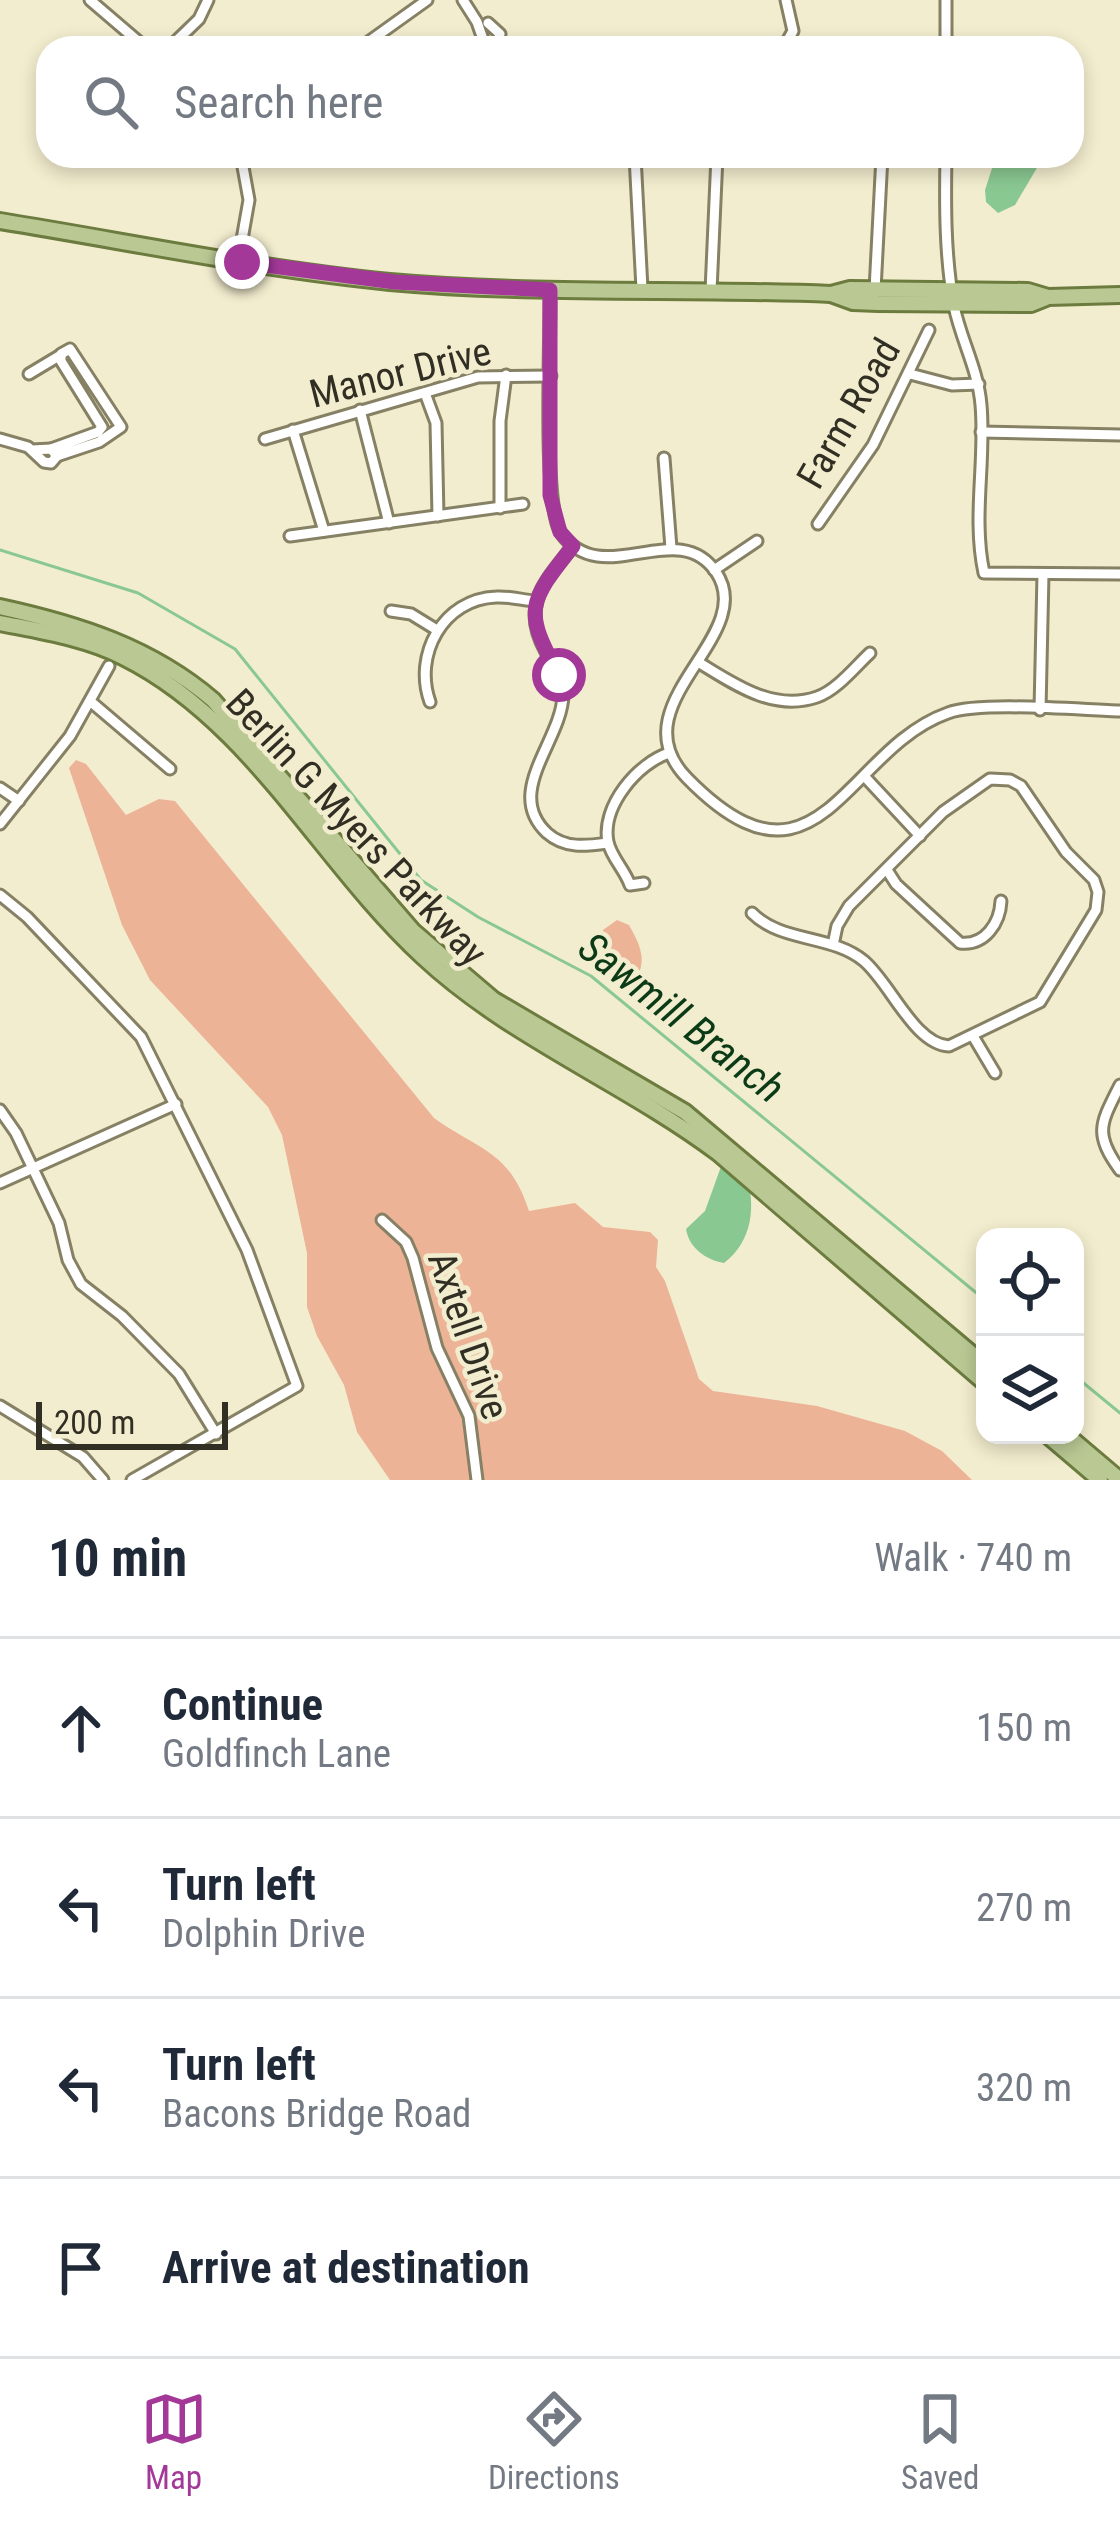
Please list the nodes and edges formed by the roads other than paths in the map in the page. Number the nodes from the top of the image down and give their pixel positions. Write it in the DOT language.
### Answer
graph roads {
  1 [pos="90,0"];
  2 [pos="208,0"];
  3 [pos="427,0"];
  4 [pos="463,0"];
  5 [pos="786,0"];
  6 [pos="946,0"];
  7 [pos="488,23"];
  8 [pos="132,36"];
  9 [pos="181,36"];
  10 [pos="376,36"];
  11 [pos="482,36"];
  12 [pos="500,36"];
  13 [pos="790,36"];
  14 [pos="946,36"];
  15 [pos="243,168"];
  16 [pos="636,168"];
  17 [pos="716,168"];
  18 [pos="881,168"];
  19 [pos="946,168"];
  20 [pos="0,221"];
  21 [pos="238,262"];
  22 [pos="550,290"];
  23 [pos="643,290"];
  24 [pos="875,290"];
  25 [pos="711,291"];
  26 [pos="831,294"];
  27 [pos="1120,295"];
  28 [pos="953,297"];
  29 [pos="929,330"];
  30 [pos="59,356"];
  31 [pos="29,374"];
  32 [pos="910,374"];
  33 [pos="506,375"];
  34 [pos="551,376"];
  35 [pos="93,381"];
  36 [pos="979,384"];
  37 [pos="80,390"];
  38 [pos="100,392"];
  39 [pos="425,393"];
  40 [pos="87,401"];
  41 [pos="360,410"];
  42 [pos="292,430"];
  43 [pos="982,432"];
  44 [pos="1120,435"];
  45 [pos="0,439"];
  46 [pos="265,440"];
  47 [pos="54,453"];
  48 [pos="664,458"];
  49 [pos="523,504"];
  50 [pos="500,508"];
  51 [pos="438,516"];
  52 [pos="389,523"];
  53 [pos="818,524"];
  54 [pos="325,531"];
  55 [pos="290,536"];
  56 [pos="757,542"];
  57 [pos="573,546"];
  58 [pos="671,548"];
  59 [pos="714,570"];
  60 [pos="1043,574"];
  61 [pos="1120,574"];
  62 [pos="535,601"];
  63 [pos="0,608"];
  64 [pos="392,611"];
  65 [pos="0,623"];
  66 [pos="437,630"];
  67 [pos="870,653"];
  68 [pos="698,662"];
  69 [pos="109,666"];
  70 [pos="90,701"];
  71 [pos="430,702"];
  72 [pos="209,704"];
  73 [pos="1040,710"];
  74 [pos="1120,711"];
  75 [pos="669,753"];
  76 [pos="170,769"];
  77 [pos="865,777"];
  78 [pos="0,788"];
  79 [pos="20,801"];
  80 [pos="0,824"];
  81 [pos="920,836"];
  82 [pos="608,843"];
  83 [pos="887,869"];
  84 [pos="644,883"];
  85 [pos="0,895"];
  86 [pos="1001,901"];
  87 [pos="752,913"];
  88 [pos="833,945"];
  89 [pos="973,1036"];
  90 [pos="995,1073"];
  91 [pos="1120,1084"];
  92 [pos="176,1104"];
  93 [pos="0,1110"];
  94 [pos="32,1169"];
  95 [pos="1120,1171"];
  96 [pos="0,1183"];
  97 [pos="382,1220"];
  98 [pos="828,1240"];
  99 [pos="976,1358"];
  100 [pos="976,1375"];
  101 [pos="0,1406"];
  102 [pos="216,1434"];
  103 [pos="1058,1444"];
  104 [pos="1078,1444"];
  105 [pos="104,1480"];
  106 [pos="132,1480"];
  107 [pos="477,1480"];
  108 [pos="1100,1480"];
  109 [pos="1120,1480"];
  1 -- 8 [label="street"];
  2 -- 9 [label="street"];
  3 -- 10 [label="street"];
  4 -- 11 [label="street"];
  5 -- 13 [label="street"];
  6 -- 14 [label="street"];
  7 -- 12 [label="street"];
  15 -- 21 [label="street"];
  16 -- 23 [label="street"];
  17 -- 25 [label="street"];
  18 -- 24 [label="street"];
  19 -- 28 [label="street"];
  20 -- 21 [label="main road"];
  21 -- 22 [label="main road"];
  22 -- 23 [label="main road"];
  22 -- 34 [label="street"];
  23 -- 25 [label="main road"];
  24 -- 26 [label="main road"];
  24 -- 28 [label="main road"];
  25 -- 26 [label="main road"];
  26 -- 28 [label="main road"];
  27 -- 28 [label="main road"];
  28 -- 36 [label="street"];
  29 -- 32 [label="street, Farm Road"];
  30 -- 31 [label="street"];
  30 -- 35 [label="street"];
  30 -- 37 [label="street"];
  32 -- 36 [label="street"];
  32 -- 53 [label="street, Farm Road"];
  33 -- 34 [label="street, Manor Drive"];
  33 -- 39 [label="street, Manor Drive"];
  33 -- 50 [label="street"];
  34 -- 57 [label="street"];
  35 -- 37 [label="street"];
  35 -- 38 [label="street"];
  36 -- 43 [label="street"];
  37 -- 40 [label="street"];
  38 -- 40 [label="street"];
  38 -- 47 [label="street"];
  39 -- 41 [label="street, Manor Drive"];
  39 -- 51 [label="street"];
  40 -- 47 [label="street"];
  41 -- 42 [label="street, Manor Drive"];
  41 -- 52 [label="street"];
  42 -- 46 [label="street, Manor Drive"];
  42 -- 54 [label="street"];
  43 -- 44 [label="street"];
  43 -- 60 [label="street"];
  45 -- 47 [label="street"];
  48 -- 58 [label="street"];
  49 -- 50 [label="street"];
  50 -- 51 [label="street"];
  51 -- 52 [label="street"];
  52 -- 54 [label="street"];
  54 -- 55 [label="street"];
  56 -- 59 [label="street"];
  57 -- 58 [label="street"];
  57 -- 62 [label="street"];
  58 -- 59 [label="street"];
  59 -- 68 [label="street"];
  60 -- 61 [label="street"];
  60 -- 73 [label="street"];
  62 -- 66 [label="street"];
  62 -- 82 [label="street"];
  63 -- 72 [label="main road, Berlin G Myers Parkway"];
  64 -- 66 [label="street"];
  65 -- 72 [label="main road, Berlin G Myers Parkway"];
  66 -- 71 [label="street"];
  67 -- 68 [label="street"];
  68 -- 75 [label="street"];
  69 -- 70 [label="street"];
  70 -- 76 [label="street"];
  70 -- 79 [label="street"];
  72 -- 98 [label="main road, Berlin G Myers Parkway"];
  73 -- 74 [label="street"];
  73 -- 77 [label="street"];
  75 -- 77 [label="street"];
  75 -- 82 [label="street"];
  77 -- 81 [label="street"];
  78 -- 79 [label="street"];
  79 -- 80 [label="street"];
  81 -- 83 [label="street"];
  81 -- 89 [label="street"];
  82 -- 84 [label="street"];
  83 -- 86 [label="street"];
  83 -- 88 [label="street"];
  85 -- 92 [label="street"];
  87 -- 88 [label="street"];
  88 -- 89 [label="street"];
  89 -- 90 [label="street"];
  91 -- 95 [label="street"];
  92 -- 94 [label="street"];
  92 -- 102 [label="street"];
  93 -- 94 [label="street"];
  94 -- 96 [label="street"];
  94 -- 102 [label="street"];
  97 -- 107 [label="street, Axtell Drive"];
  98 -- 99 [label="main road, Berlin G Myers Parkway"];
  98 -- 100 [label="main road, Berlin G Myers Parkway"];
  101 -- 105 [label="street"];
  102 -- 106 [label="street"];
  103 -- 108 [label="main road"];
  104 -- 109 [label="main road"];
}
